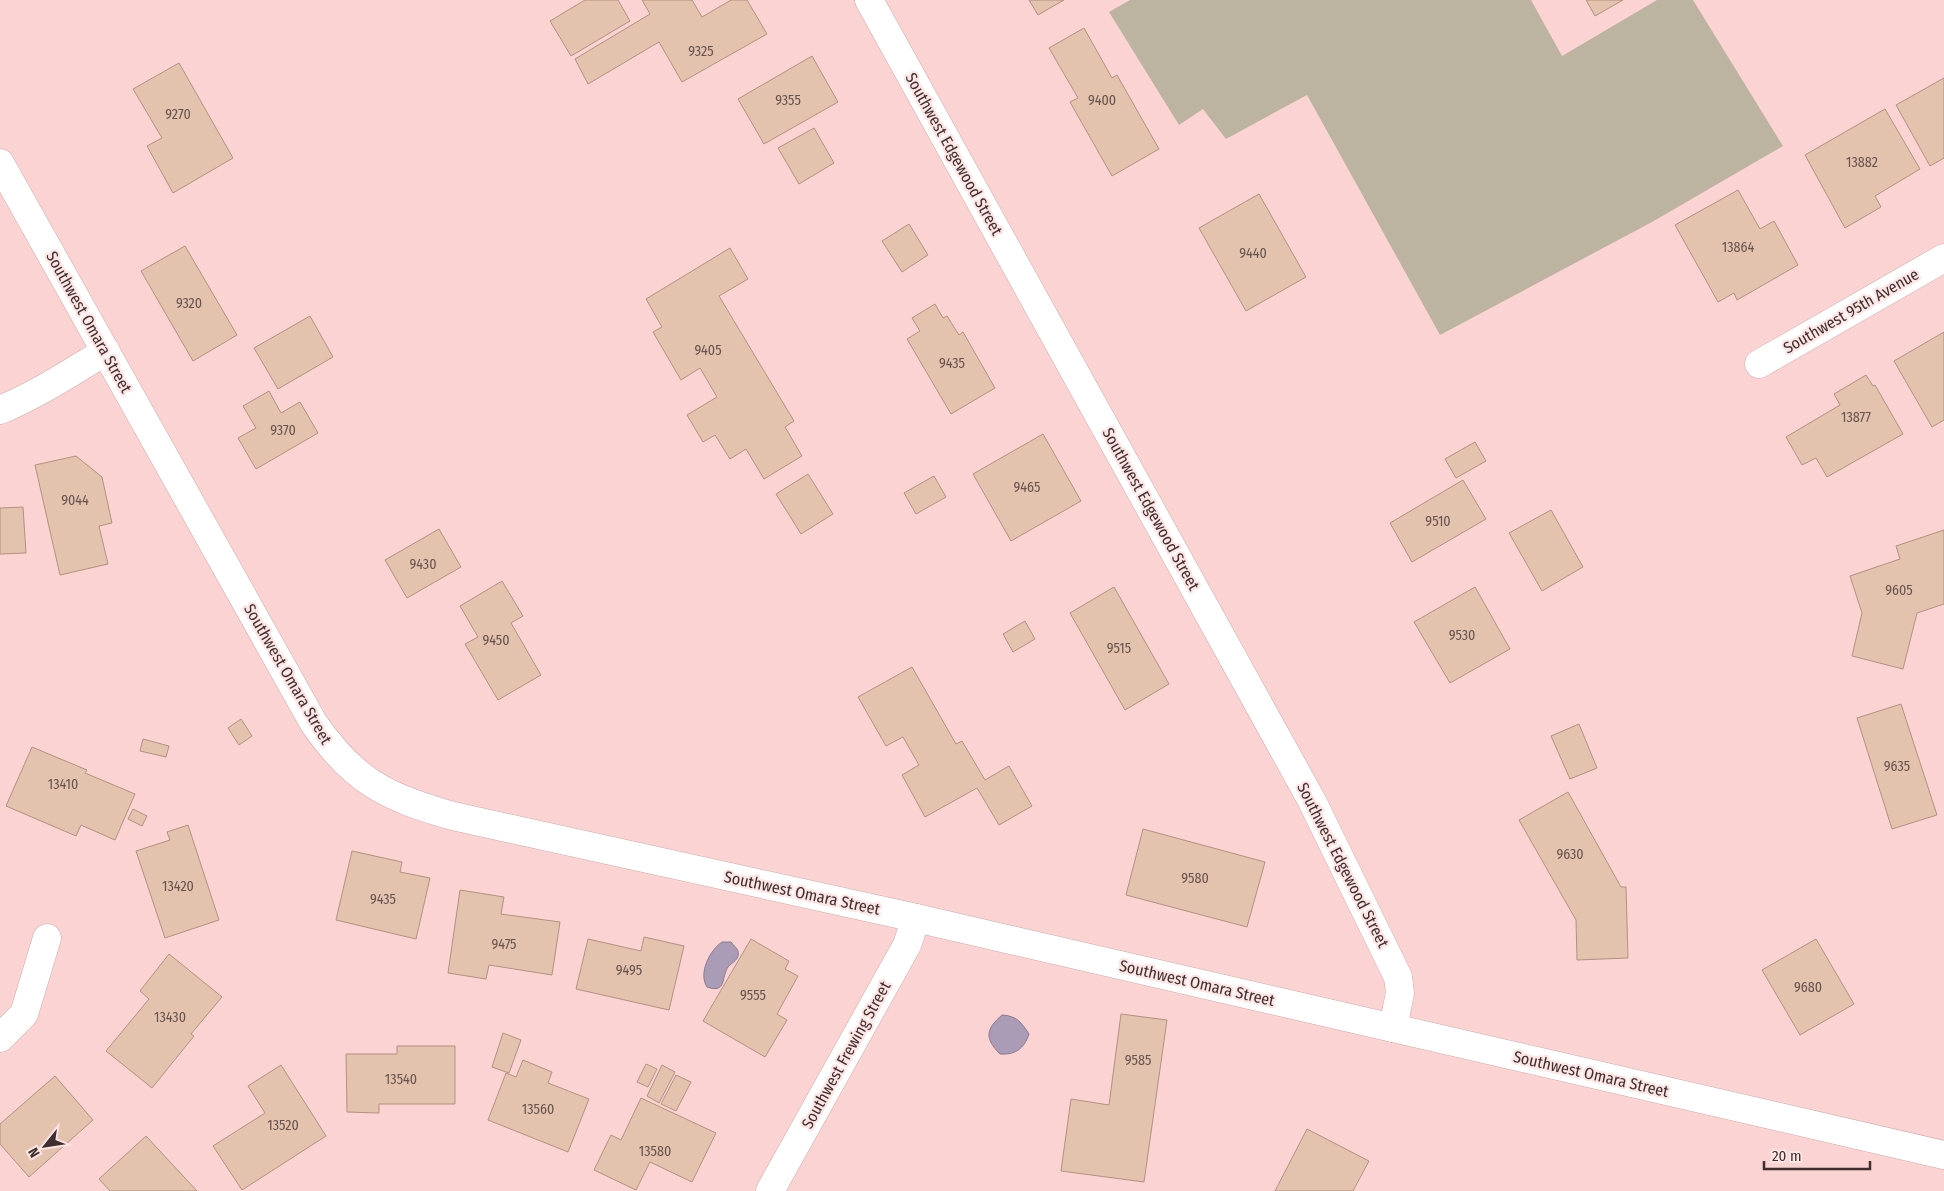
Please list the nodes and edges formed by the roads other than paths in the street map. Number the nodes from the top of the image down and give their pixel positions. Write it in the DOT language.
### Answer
graph roads {
  1 [pos="869,0"];
  2 [pos="0,163"];
  3 [pos="1944,258"];
  4 [pos="106,351"];
  5 [pos="1759,364"];
  6 [pos="0,410"];
  7 [pos="916,918"];
  8 [pos="47,938"];
  9 [pos="1393,1028"];
  10 [pos="0,1038"];
  11 [pos="1944,1154"];
  12 [pos="770,1191"];
  1 -- 9 [label="street, Southwest Edgewood Street"];
  2 -- 4 [label="street, Southwest Omara Street"];
  3 -- 5 [label="street, Southwest 95th Avenue"];
  4 -- 6 [label="street"];
  4 -- 7 [label="street, Southwest Omara Street"];
  7 -- 9 [label="street, Southwest Omara Street"];
  7 -- 12 [label="street, Southwest Frewing Street"];
  8 -- 10 [label="street"];
  9 -- 11 [label="street, Southwest Omara Street"];
}
